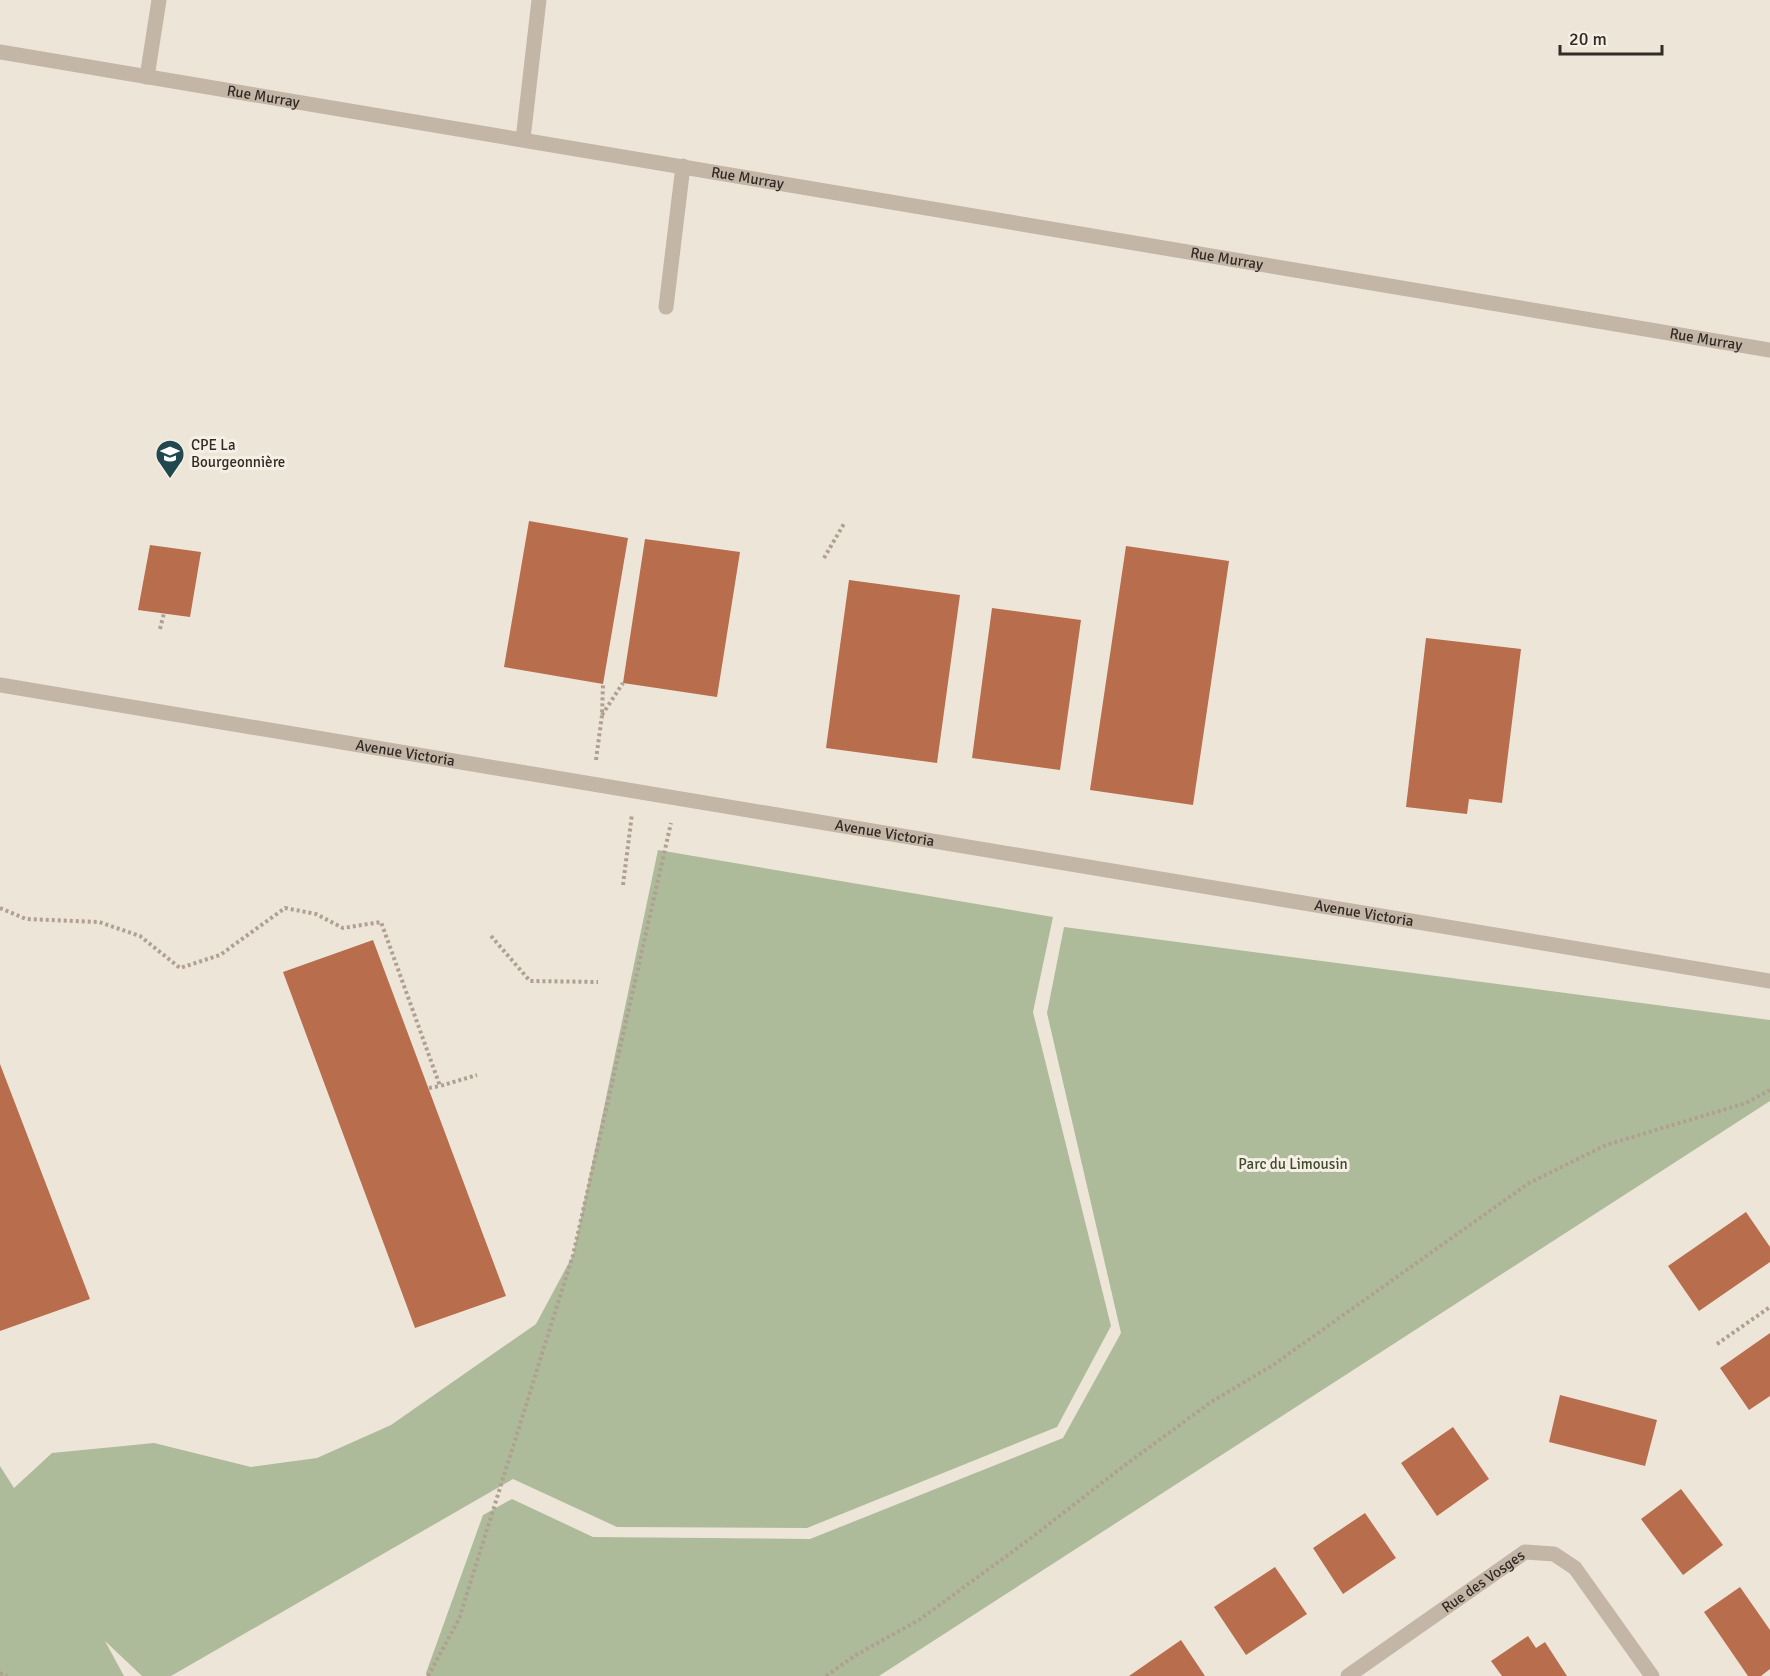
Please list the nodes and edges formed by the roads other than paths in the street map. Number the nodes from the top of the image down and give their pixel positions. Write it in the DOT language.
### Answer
graph roads {
  1 [pos="159,0"];
  2 [pos="539,0"];
  3 [pos="0,52"];
  4 [pos="147,77"];
  5 [pos="523,139"];
  6 [pos="683,166"];
  7 [pos="666,307"];
  8 [pos="1770,350"];
  9 [pos="0,685"];
  10 [pos="1770,981"];
  11 [pos="1348,1676"];
  12 [pos="1652,1676"];
  1 -- 4 [label="street"];
  2 -- 5 [label="street"];
  3 -- 4 [label="street, Rue Murray"];
  4 -- 5 [label="street, Rue Murray"];
  5 -- 6 [label="street, Rue Murray"];
  6 -- 7 [label="street"];
  6 -- 8 [label="street, Rue Murray"];
  9 -- 10 [label="street, Avenue Victoria"];
  11 -- 12 [label="street, Rue des Vosges"];
}
